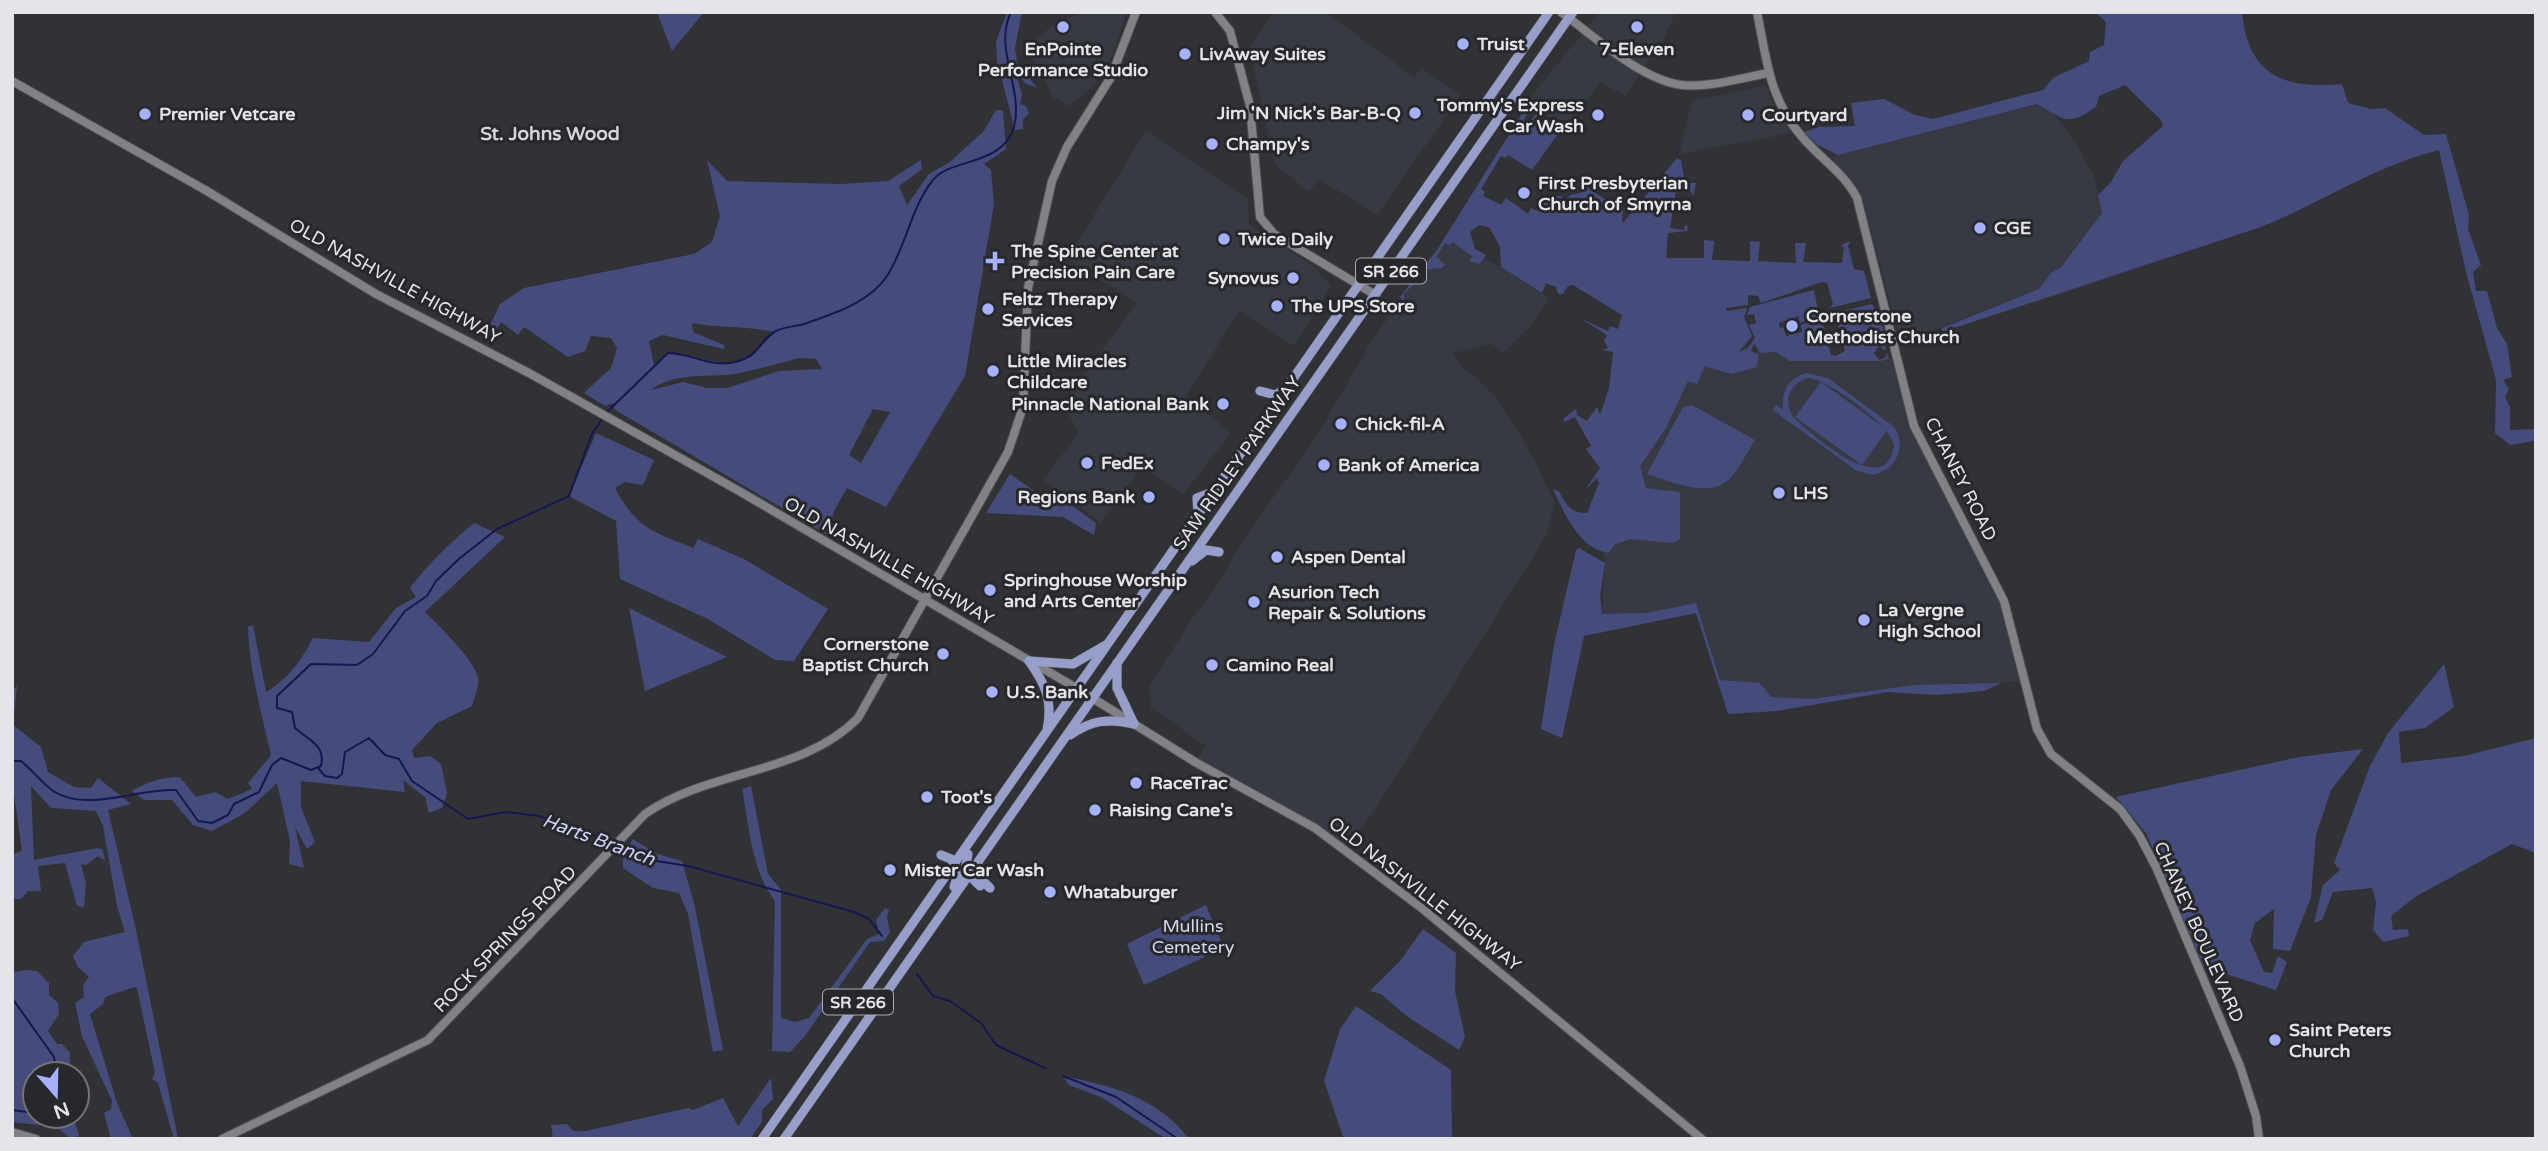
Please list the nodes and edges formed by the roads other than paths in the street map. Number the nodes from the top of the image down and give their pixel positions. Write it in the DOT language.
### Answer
graph roads {
  1 [pos="1136,12"];
  2 [pos="1215,12"];
  3 [pos="1549,12"];
  4 [pos="1757,12"];
  5 [pos="1568,14"];
  6 [pos="1768,73"];
  7 [pos="12,81"];
  8 [pos="1360,285"];
  9 [pos="1374,294"];
  10 [pos="1289,386"];
  11 [pos="1266,419"];
  12 [pos="1211,528"];
  13 [pos="1179,575"];
  14 [pos="1993,577"];
  15 [pos="923,601"];
  16 [pos="1111,642"];
  17 [pos="1029,661"];
  18 [pos="1116,663"];
  19 [pos="1078,689"];
  20 [pos="1092,698"];
  21 [pos="1134,724"];
  22 [pos="1046,734"];
  23 [pos="1065,739"];
  24 [pos="1001,800"];
  25 [pos="978,861"];
  26 [pos="955,866"];
  27 [pos="948,876"];
  28 [pos="968,876"];
  29 [pos="981,886"];
  30 [pos="919,945"];
  31 [pos="12,1132"];
  32 [pos="36,1139"];
  33 [pos="222,1139"];
  34 [pos="762,1139"];
  35 [pos="785,1139"];
  36 [pos="1702,1139"];
  37 [pos="2259,1139"];
  1 -- 15 [label="street, ROCK SPRINGS ROAD"];
  2 -- 8 [label="street"];
  3 -- 8 [label="main road, SAM RIDLEY PARKWAY / SR 266"];
  4 -- 6 [label="street, CHANEY ROAD"];
  5 -- 6 [label="street"];
  5 -- 9 [label="main road, SAM RIDLEY PARKWAY / SR 266"];
  6 -- 14 [label="street, CHANEY ROAD"];
  7 -- 15 [label="street, OLD NASHVILLE HIGHWAY"];
  8 -- 9 [label="street"];
  8 -- 10 [label="main road, SAM RIDLEY PARKWAY / SR 266"];
  9 -- 12 [label="main road, SAM RIDLEY PARKWAY / SR 266"];
  10 -- 11 [label="main road, SAM RIDLEY PARKWAY / SR 266"];
  10 -- 11 [label="main road"];
  11 -- 16 [label="main road, SAM RIDLEY PARKWAY / SR 266"];
  12 -- 13 [label="main road, SAM RIDLEY PARKWAY / SR 266"];
  12 -- 13 [label="main road"];
  13 -- 18 [label="main road, SAM RIDLEY PARKWAY / SR 266"];
  14 -- 37 [label="street, CHANEY BOULEVARD"];
  15 -- 17 [label="street, OLD NASHVILLE HIGHWAY"];
  15 -- 33 [label="street, ROCK SPRINGS ROAD"];
  16 -- 17 [label="main road"];
  16 -- 19 [label="main road, SAM RIDLEY PARKWAY / SR 266"];
  17 -- 19 [label="street, OLD NASHVILLE HIGHWAY"];
  17 -- 22 [label="main road"];
  18 -- 20 [label="main road, SAM RIDLEY PARKWAY / SR 266"];
  18 -- 21 [label="main road"];
  19 -- 20 [label="street, OLD NASHVILLE HIGHWAY"];
  19 -- 22 [label="main road, SAM RIDLEY PARKWAY / SR 266"];
  20 -- 21 [label="street, OLD NASHVILLE HIGHWAY"];
  20 -- 23 [label="main road, SAM RIDLEY PARKWAY / SR 266"];
  21 -- 23 [label="main road"];
  21 -- 36 [label="street, OLD NASHVILLE HIGHWAY"];
  22 -- 24 [label="main road, SAM RIDLEY PARKWAY / SR 266"];
  23 -- 25 [label="main road, SAM RIDLEY PARKWAY / SR 266"];
  24 -- 26 [label="main road, SAM RIDLEY PARKWAY / SR 266"];
  24 -- 28 [label="main road"];
  25 -- 28 [label="main road, SAM RIDLEY PARKWAY / SR 266"];
  25 -- 29 [label="main road"];
  26 -- 27 [label="main road, SAM RIDLEY PARKWAY / SR 266"];
  26 -- 27 [label="main road"];
  26 -- 30 [label="main road"];
  27 -- 34 [label="main road, SAM RIDLEY PARKWAY / SR 266"];
  28 -- 29 [label="main road"];
  28 -- 30 [label="main road, SAM RIDLEY PARKWAY / SR 266"];
  29 -- 30 [label="main road"];
  30 -- 35 [label="main road, SAM RIDLEY PARKWAY / SR 266"];
  31 -- 32 [label="street"];
}
